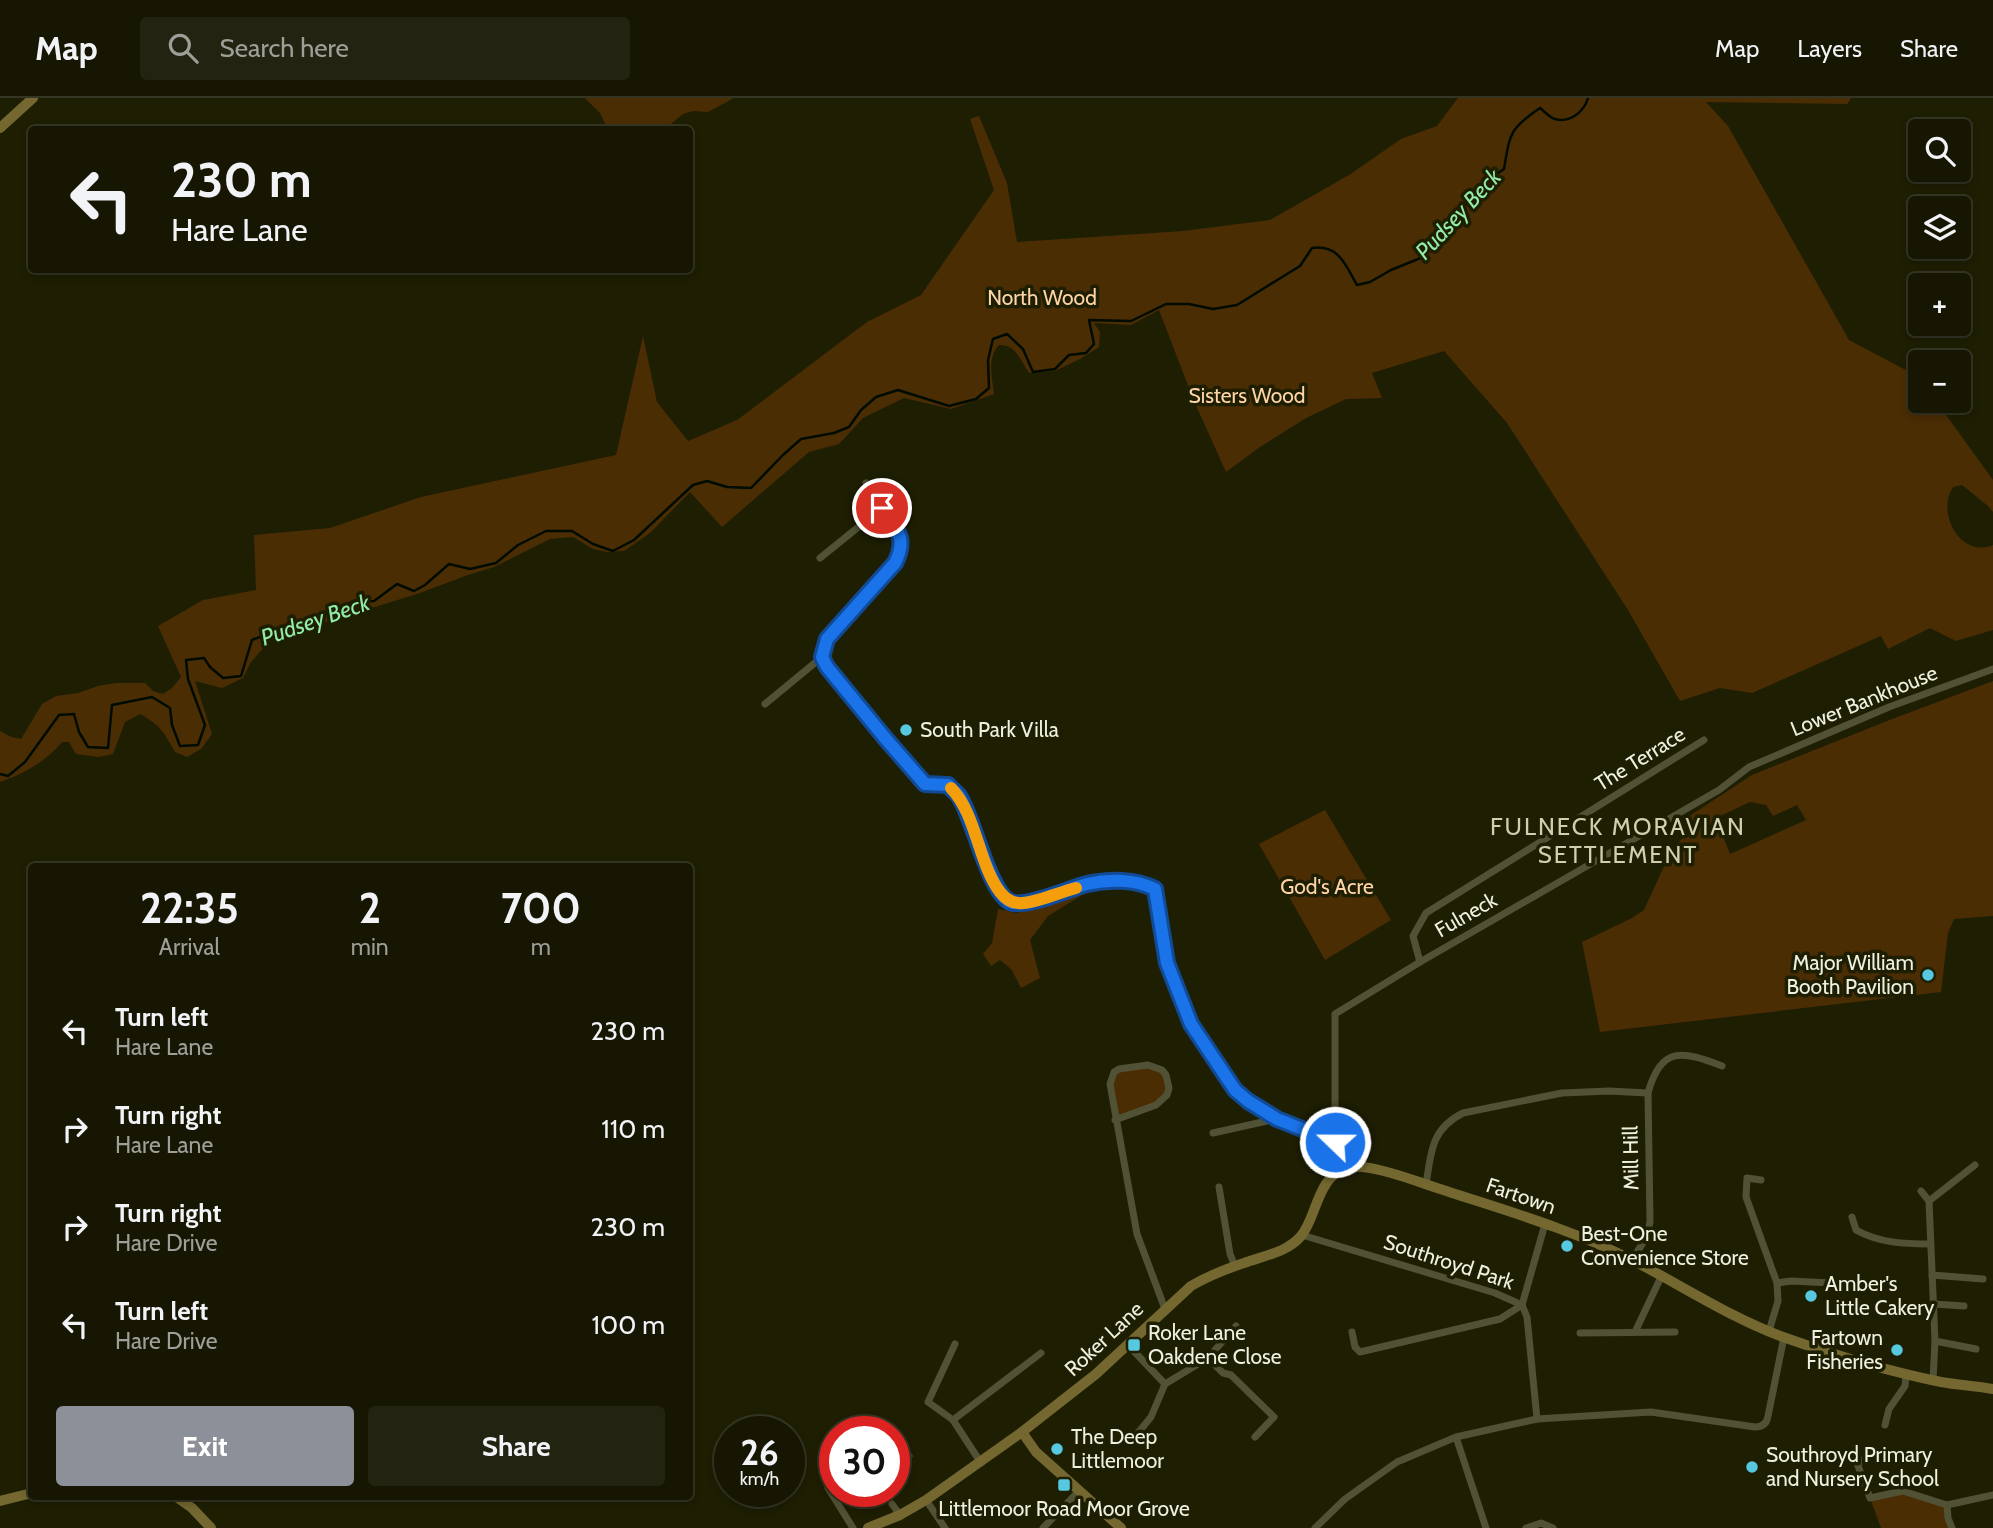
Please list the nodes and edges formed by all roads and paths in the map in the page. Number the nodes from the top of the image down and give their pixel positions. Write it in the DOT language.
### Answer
graph roads {
  1 [pos="33,98"];
  2 [pos="0,128"];
  3 [pos="866,483"];
  4 [pos="882,508"];
  5 [pos="820,558"];
  6 [pos="822,657"];
  7 [pos="1993,669"];
  8 [pos="765,704"];
  9 [pos="1703,740"];
  10 [pos="1749,767"];
  11 [pos="1420,962"];
  12 [pos="1722,1066"];
  13 [pos="1648,1093"];
  14 [pos="1115,1119"];
  15 [pos="1277,1119"];
  16 [pos="1213,1133"];
  17 [pos="1335,1142"];
  18 [pos="1975,1165"];
  19 [pos="1345,1168"];
  20 [pos="1761,1180"];
  21 [pos="1426,1185"];
  22 [pos="1219,1187"];
  23 [pos="1921,1191"];
  24 [pos="1929,1201"];
  25 [pos="1852,1217"];
  26 [pos="1545,1224"];
  27 [pos="1302,1235"];
  28 [pos="1930,1244"];
  29 [pos="1632,1260"];
  30 [pos="1235,1266"];
  31 [pos="1932,1275"];
  32 [pos="1661,1277"];
  33 [pos="1983,1279"];
  34 [pos="1777,1283"];
  35 [pos="1852,1284"];
  36 [pos="1934,1304"];
  37 [pos="1522,1305"];
  38 [pos="1964,1306"];
  39 [pos="1164,1309"];
  40 [pos="1236,1326"];
  41 [pos="1769,1331"];
  42 [pos="1352,1332"];
  43 [pos="1635,1332"];
  44 [pos="1675,1332"];
  45 [pos="1580,1333"];
  46 [pos="1784,1337"];
  47 [pos="1935,1342"];
  48 [pos="955,1343"];
  49 [pos="1127,1344"];
  50 [pos="1976,1349"];
  51 [pos="1041,1353"];
  52 [pos="1208,1358"];
  53 [pos="1906,1374"];
  54 [pos="1933,1380"];
  55 [pos="1165,1384"];
  56 [pos="1993,1389"];
  57 [pos="1281,1410"];
  58 [pos="1273,1417"];
  59 [pos="1536,1419"];
  60 [pos="953,1420"];
  61 [pos="1885,1425"];
  62 [pos="1022,1432"];
  63 [pos="1255,1437"];
  64 [pos="1456,1437"];
  65 [pos="1133,1438"];
  66 [pos="1869,1458"];
  67 [pos="981,1463"];
  68 [pos="1079,1491"];
  69 [pos="28,1494"];
  70 [pos="1993,1494"];
  71 [pos="1870,1498"];
  72 [pos="180,1500"];
  73 [pos="926,1500"];
  74 [pos="0,1501"];
  75 [pos="1947,1505"];
  76 [pos="840,1507"];
  77 [pos="894,1507"];
  78 [pos="1874,1507"];
  79 [pos="900,1515"];
  80 [pos="211,1528"];
  81 [pos="853,1528"];
  82 [pos="868,1528"];
  83 [pos="945,1528"];
  84 [pos="1044,1528"];
  85 [pos="1121,1528"];
  86 [pos="1315,1528"];
  87 [pos="1486,1528"];
  88 [pos="1526,1528"];
  89 [pos="1552,1528"];
  90 [pos="1952,1528"];
  1 -- 2 [label="street"];
  3 -- 4 [label="street"];
  4 -- 5 [label="street"];
  4 -- 6 [label="street"];
  6 -- 8 [label="street"];
  6 -- 15 [label="street"];
  7 -- 10 [label="street, Lower Bankhouse"];
  9 -- 11 [label="street, The Terrace"];
  10 -- 11 [label="street, Fulneck"];
  11 -- 17 [label="street, Fulneck"];
  12 -- 13 [label="street"];
  13 -- 21 [label="street"];
  13 -- 29 [label="street, Mill Hill"];
  14 -- 14 [label="street"];
  14 -- 39 [label="street"];
  15 -- 16 [label="street"];
  15 -- 17 [label="street"];
  17 -- 19 [label="street, Fulneck"];
  18 -- 24 [label="street"];
  19 -- 21 [label="street, Fartown"];
  19 -- 27 [label="street"];
  20 -- 34 [label="street"];
  21 -- 26 [label="street, Fartown"];
  22 -- 30 [label="street"];
  23 -- 24 [label="street"];
  24 -- 28 [label="street"];
  25 -- 28 [label="street"];
  26 -- 29 [label="street, Fartown"];
  26 -- 37 [label="street"];
  27 -- 30 [label="street, Roker Lane"];
  27 -- 37 [label="street, Southroyd Park"];
  28 -- 31 [label="street"];
  29 -- 32 [label="street, Fartown"];
  30 -- 39 [label="street, Roker Lane"];
  31 -- 33 [label="street"];
  31 -- 36 [label="street"];
  32 -- 41 [label="street, Fartown"];
  32 -- 43 [label="street"];
  34 -- 35 [label="street"];
  34 -- 41 [label="street"];
  36 -- 38 [label="street"];
  36 -- 47 [label="street"];
  37 -- 42 [label="street, Southroyd Park"];
  37 -- 59 [label="street"];
  39 -- 49 [label="street, Roker Lane"];
  40 -- 52 [label="street"];
  41 -- 46 [label="street, Fartown"];
  43 -- 44 [label="street"];
  43 -- 45 [label="street"];
  46 -- 53 [label="street, Fartown"];
  46 -- 59 [label="street"];
  47 -- 50 [label="street"];
  47 -- 54 [label="street"];
  48 -- 60 [label="street"];
  49 -- 55 [label="street"];
  49 -- 62 [label="street, Roker Lane"];
  51 -- 60 [label="street"];
  52 -- 55 [label="street"];
  52 -- 58 [label="street"];
  53 -- 54 [label="street, Fartown"];
  53 -- 61 [label="street"];
  54 -- 56 [label="street, Fartown"];
  55 -- 65 [label="street"];
  57 -- 58 [label="street"];
  58 -- 63 [label="street"];
  59 -- 64 [label="street"];
  60 -- 67 [label="street"];
  62 -- 67 [label="street, Roker Lane"];
  62 -- 68 [label="street"];
  64 -- 86 [label="street"];
  64 -- 87 [label="street"];
  66 -- 71 [label="street"];
  67 -- 73 [label="street, Roker Lane"];
  68 -- 84 [label="street"];
  68 -- 85 [label="street"];
  69 -- 74 [label="street"];
  70 -- 75 [label="street"];
  71 -- 75 [label="street"];
  71 -- 78 [label="street"];
  72 -- 80 [label="street"];
  73 -- 79 [label="street, Roker Lane"];
  73 -- 83 [label="street"];
  75 -- 90 [label="street"];
  76 -- 81 [label="street"];
  77 -- 79 [label="street"];
  79 -- 82 [label="street, Roker Lane"];
  88 -- 89 [label="street"];
}
